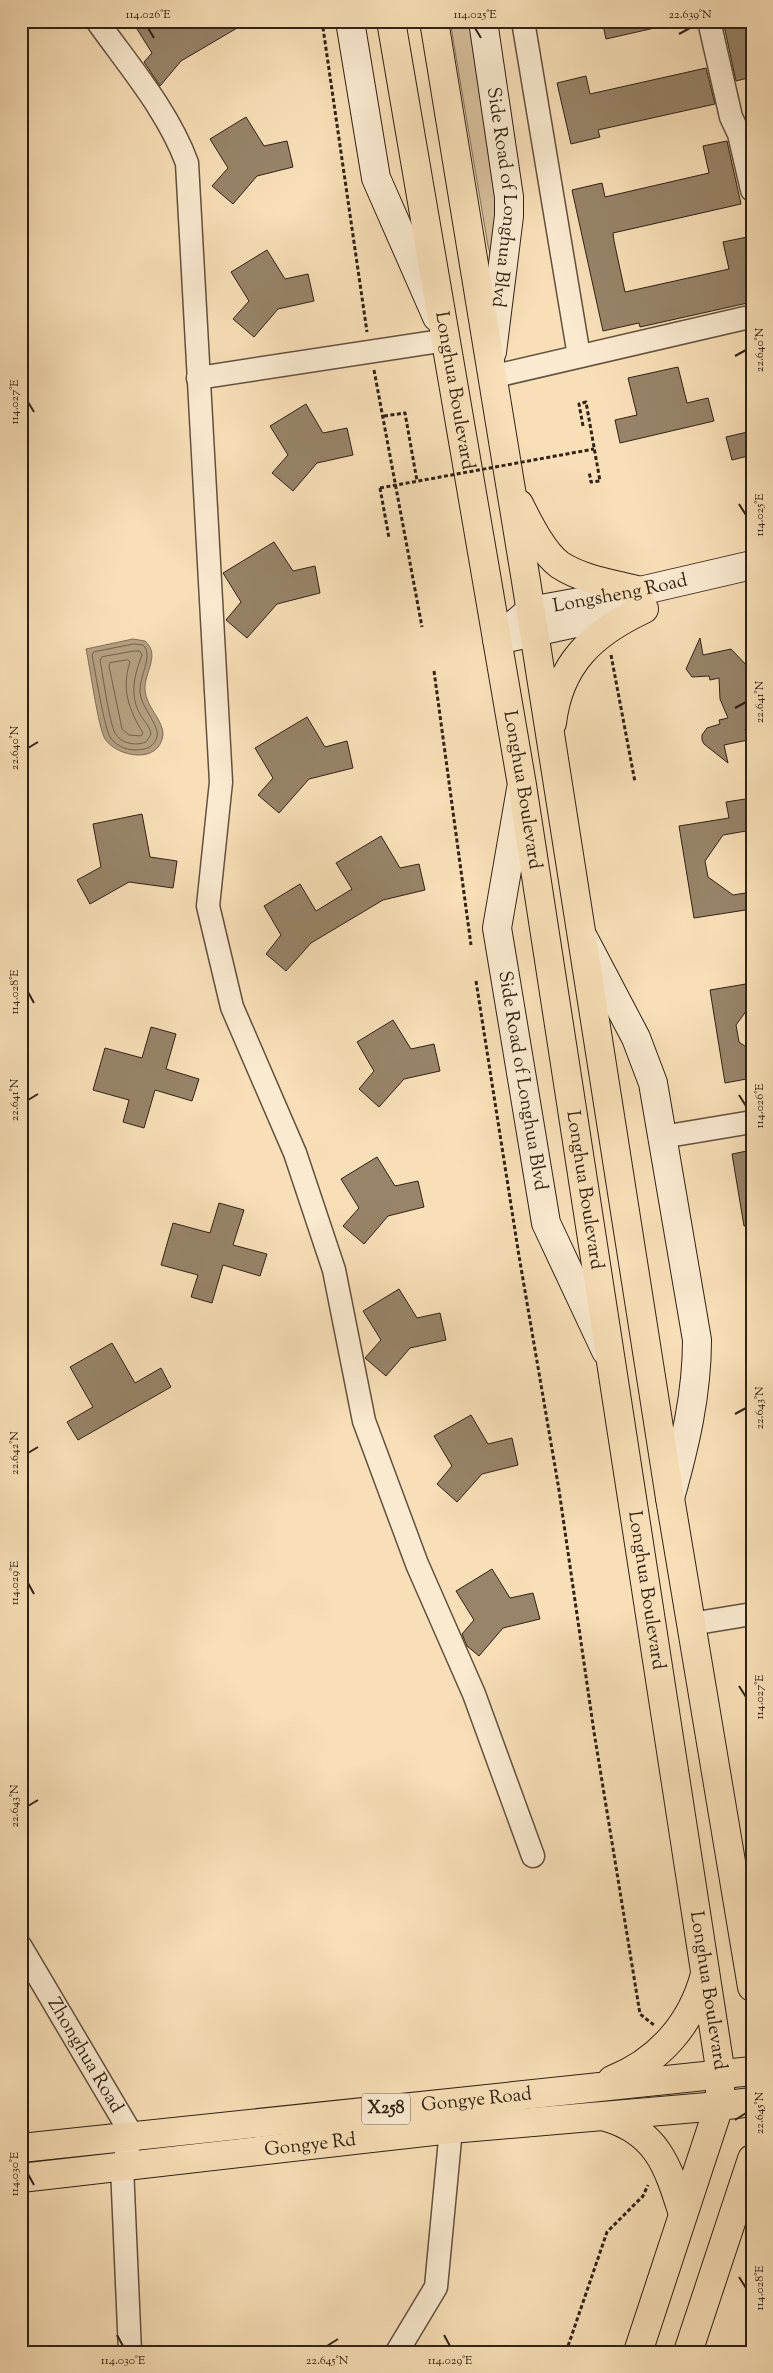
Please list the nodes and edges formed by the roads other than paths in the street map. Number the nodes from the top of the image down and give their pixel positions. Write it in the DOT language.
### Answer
graph roads {
  1 [pos="97,21"];
  2 [pos="350,21"];
  3 [pos="391,21"];
  4 [pos="434,21"];
  5 [pos="483,21"];
  6 [pos="523,21"];
  7 [pos="709,21"];
  8 [pos="752,190"];
  9 [pos="752,319"];
  10 [pos="447,340"];
  11 [pos="579,356"];
  12 [pos="491,375"];
  13 [pos="198,378"];
  14 [pos="509,481"];
  15 [pos="752,565"];
  16 [pos="752,584"];
  17 [pos="642,600"];
  18 [pos="532,622"];
  19 [pos="498,639"];
  20 [pos="550,745"];
  21 [pos="522,785"];
  22 [pos="580,931"];
  23 [pos="752,1122"];
  24 [pos="662,1137"];
  25 [pos="612,1364"];
  26 [pos="670,1498"];
  27 [pos="752,1614"];
  28 [pos="691,1624"];
  29 [pos="534,1856"];
  30 [pos="747,1945"];
  31 [pos="21,1947"];
  32 [pos="706,1968"];
  33 [pos="752,1987"];
  34 [pos="752,2072"];
  35 [pos="721,2075"];
  36 [pos="597,2086"];
  37 [pos="752,2102"];
  38 [pos="719,2106"];
  39 [pos="600,2116"];
  40 [pos="452,2129"];
  41 [pos="132,2135"];
  42 [pos="21,2148"];
  43 [pos="122,2167"];
  44 [pos="749,2171"];
  45 [pos="21,2178"];
  46 [pos="683,2214"];
  47 [pos="130,2352"];
  48 [pos="397,2352"];
  49 [pos="638,2352"];
  50 [pos="688,2352"];
  1 -- 13 [label="street"];
  2 -- 10 [label="main road"];
  3 -- 10 [label="main road, Longhua Boulevard"];
  4 -- 12 [label="main road, Longhua Boulevard"];
  5 -- 12 [label="main road, Side Road of Longhua Blvd"];
  6 -- 11 [label="street"];
  7 -- 8 [label="street"];
  9 -- 11 [label="street"];
  10 -- 13 [label="street"];
  10 -- 19 [label="main road, Longhua Boulevard"];
  11 -- 12 [label="street"];
  12 -- 14 [label="main road, Longhua Boulevard"];
  13 -- 29 [label="street"];
  14 -- 17 [label="main road"];
  14 -- 18 [label="main road, Longhua Boulevard"];
  15 -- 17 [label="main road, Longsheng Road"];
  16 -- 17 [label="main road, Longsheng Road"];
  17 -- 18 [label="main road, Longsheng Road"];
  17 -- 20 [label="main road"];
  18 -- 19 [label="main road, Longsheng Road"];
  18 -- 20 [label="main road, Longhua Boulevard"];
  19 -- 21 [label="main road, Longhua Boulevard"];
  20 -- 22 [label="main road, Longhua Boulevard"];
  21 -- 25 [label="main road, Longhua Boulevard"];
  21 -- 25 [label="main road, Side Road of Longhua Blvd"];
  22 -- 24 [label="main road"];
  22 -- 26 [label="main road, Longhua Boulevard"];
  23 -- 24 [label="street"];
  24 -- 26 [label="main road"];
  25 -- 32 [label="main road, Longhua Boulevard"];
  26 -- 28 [label="main road, Longhua Boulevard"];
  27 -- 28 [label="street"];
  28 -- 30 [label="main road, Longhua Boulevard"];
  30 -- 33 [label="main road, Longhua Boulevard"];
  31 -- 41 [label="street, Zhonghua Road"];
  32 -- 35 [label="main road, Longhua Boulevard"];
  32 -- 36 [label="main road"];
  34 -- 35 [label="main road, Gongye Road / X258"];
  35 -- 36 [label="main road, Gongye Road / X258"];
  35 -- 38 [label="main road, Longhua Boulevard"];
  36 -- 41 [label="main road, Gongye Road / X258"];
  37 -- 38 [label="main road, X258"];
  38 -- 39 [label="main road, Gongye Rd / X258"];
  38 -- 46 [label="main road, Longhua Boulevard"];
  39 -- 40 [label="main road, Gongye Rd / X258"];
  39 -- 46 [label="main road"];
  40 -- 43 [label="main road, Gongye Rd / X258"];
  40 -- 48 [label="street"];
  41 -- 42 [label="main road, Gongye Road / X258"];
  41 -- 43 [label="street, Zhonghua Road"];
  43 -- 45 [label="main road, Gongye Rd / X258"];
  43 -- 47 [label="street, Zhonghua Road"];
  44 -- 50 [label="main road"];
  46 -- 49 [label="main road, Longhua Boulevard"];
}
